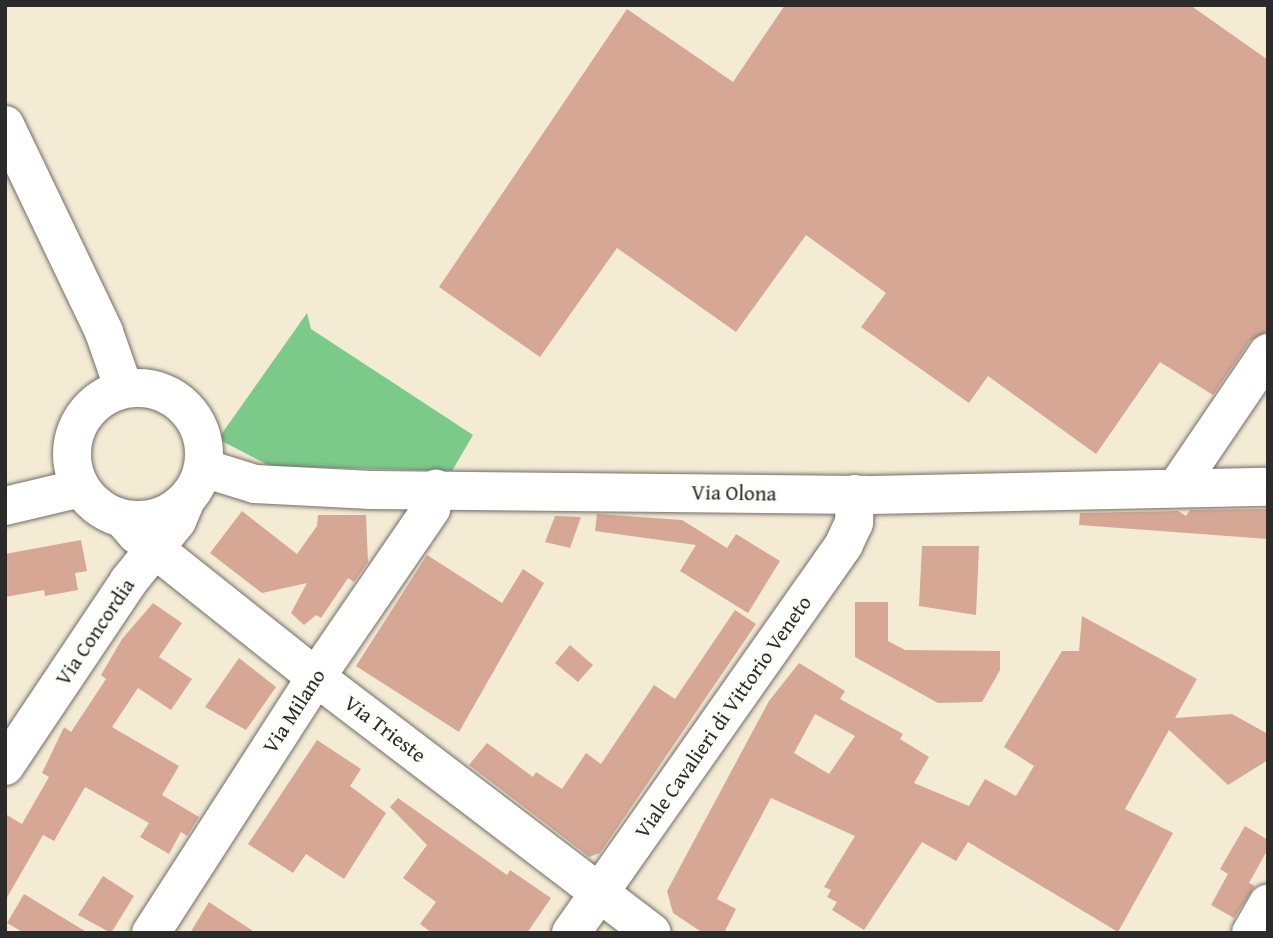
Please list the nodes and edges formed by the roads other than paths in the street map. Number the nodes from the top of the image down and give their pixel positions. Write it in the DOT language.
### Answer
graph roads {
  1 [pos="5,125"];
  2 [pos="1268,353"];
  3 [pos="116,391"];
  4 [pos="194,484"];
  5 [pos="1177,487"];
  6 [pos="1268,487"];
  7 [pos="81,488"];
  8 [pos="436,489"];
  9 [pos="855,494"];
  10 [pos="5,506"];
  11 [pos="123,519"];
  12 [pos="156,548"];
  13 [pos="316,677"];
  14 [pos="5,766"];
  15 [pos="600,891"];
  16 [pos="151,933"];
  17 [pos="571,933"];
  18 [pos="652,933"];
  1 -- 3 [label="street"];
  2 -- 5 [label="street"];
  3 -- 4 [label="street"];
  3 -- 7 [label="street"];
  4 -- 8 [label="street, Via Olona"];
  4 -- 11 [label="street"];
  4 -- 12 [label="street, Via Concordia"];
  5 -- 6 [label="street, Via Olona"];
  5 -- 9 [label="street, Via Olona"];
  7 -- 10 [label="street"];
  7 -- 11 [label="street"];
  8 -- 9 [label="street, Via Olona"];
  8 -- 13 [label="street, Via Milano"];
  9 -- 15 [label="street, Viale Cavalieri di Vittorio Veneto"];
  11 -- 12 [label="street, Via Trieste"];
  12 -- 13 [label="street, Via Trieste"];
  12 -- 14 [label="street, Via Concordia"];
  13 -- 15 [label="street, Via Trieste"];
  13 -- 16 [label="street, Via Milano"];
  15 -- 17 [label="street, Viale Cavalieri di Vittorio Veneto"];
  15 -- 18 [label="street, Via Trieste"];
}
